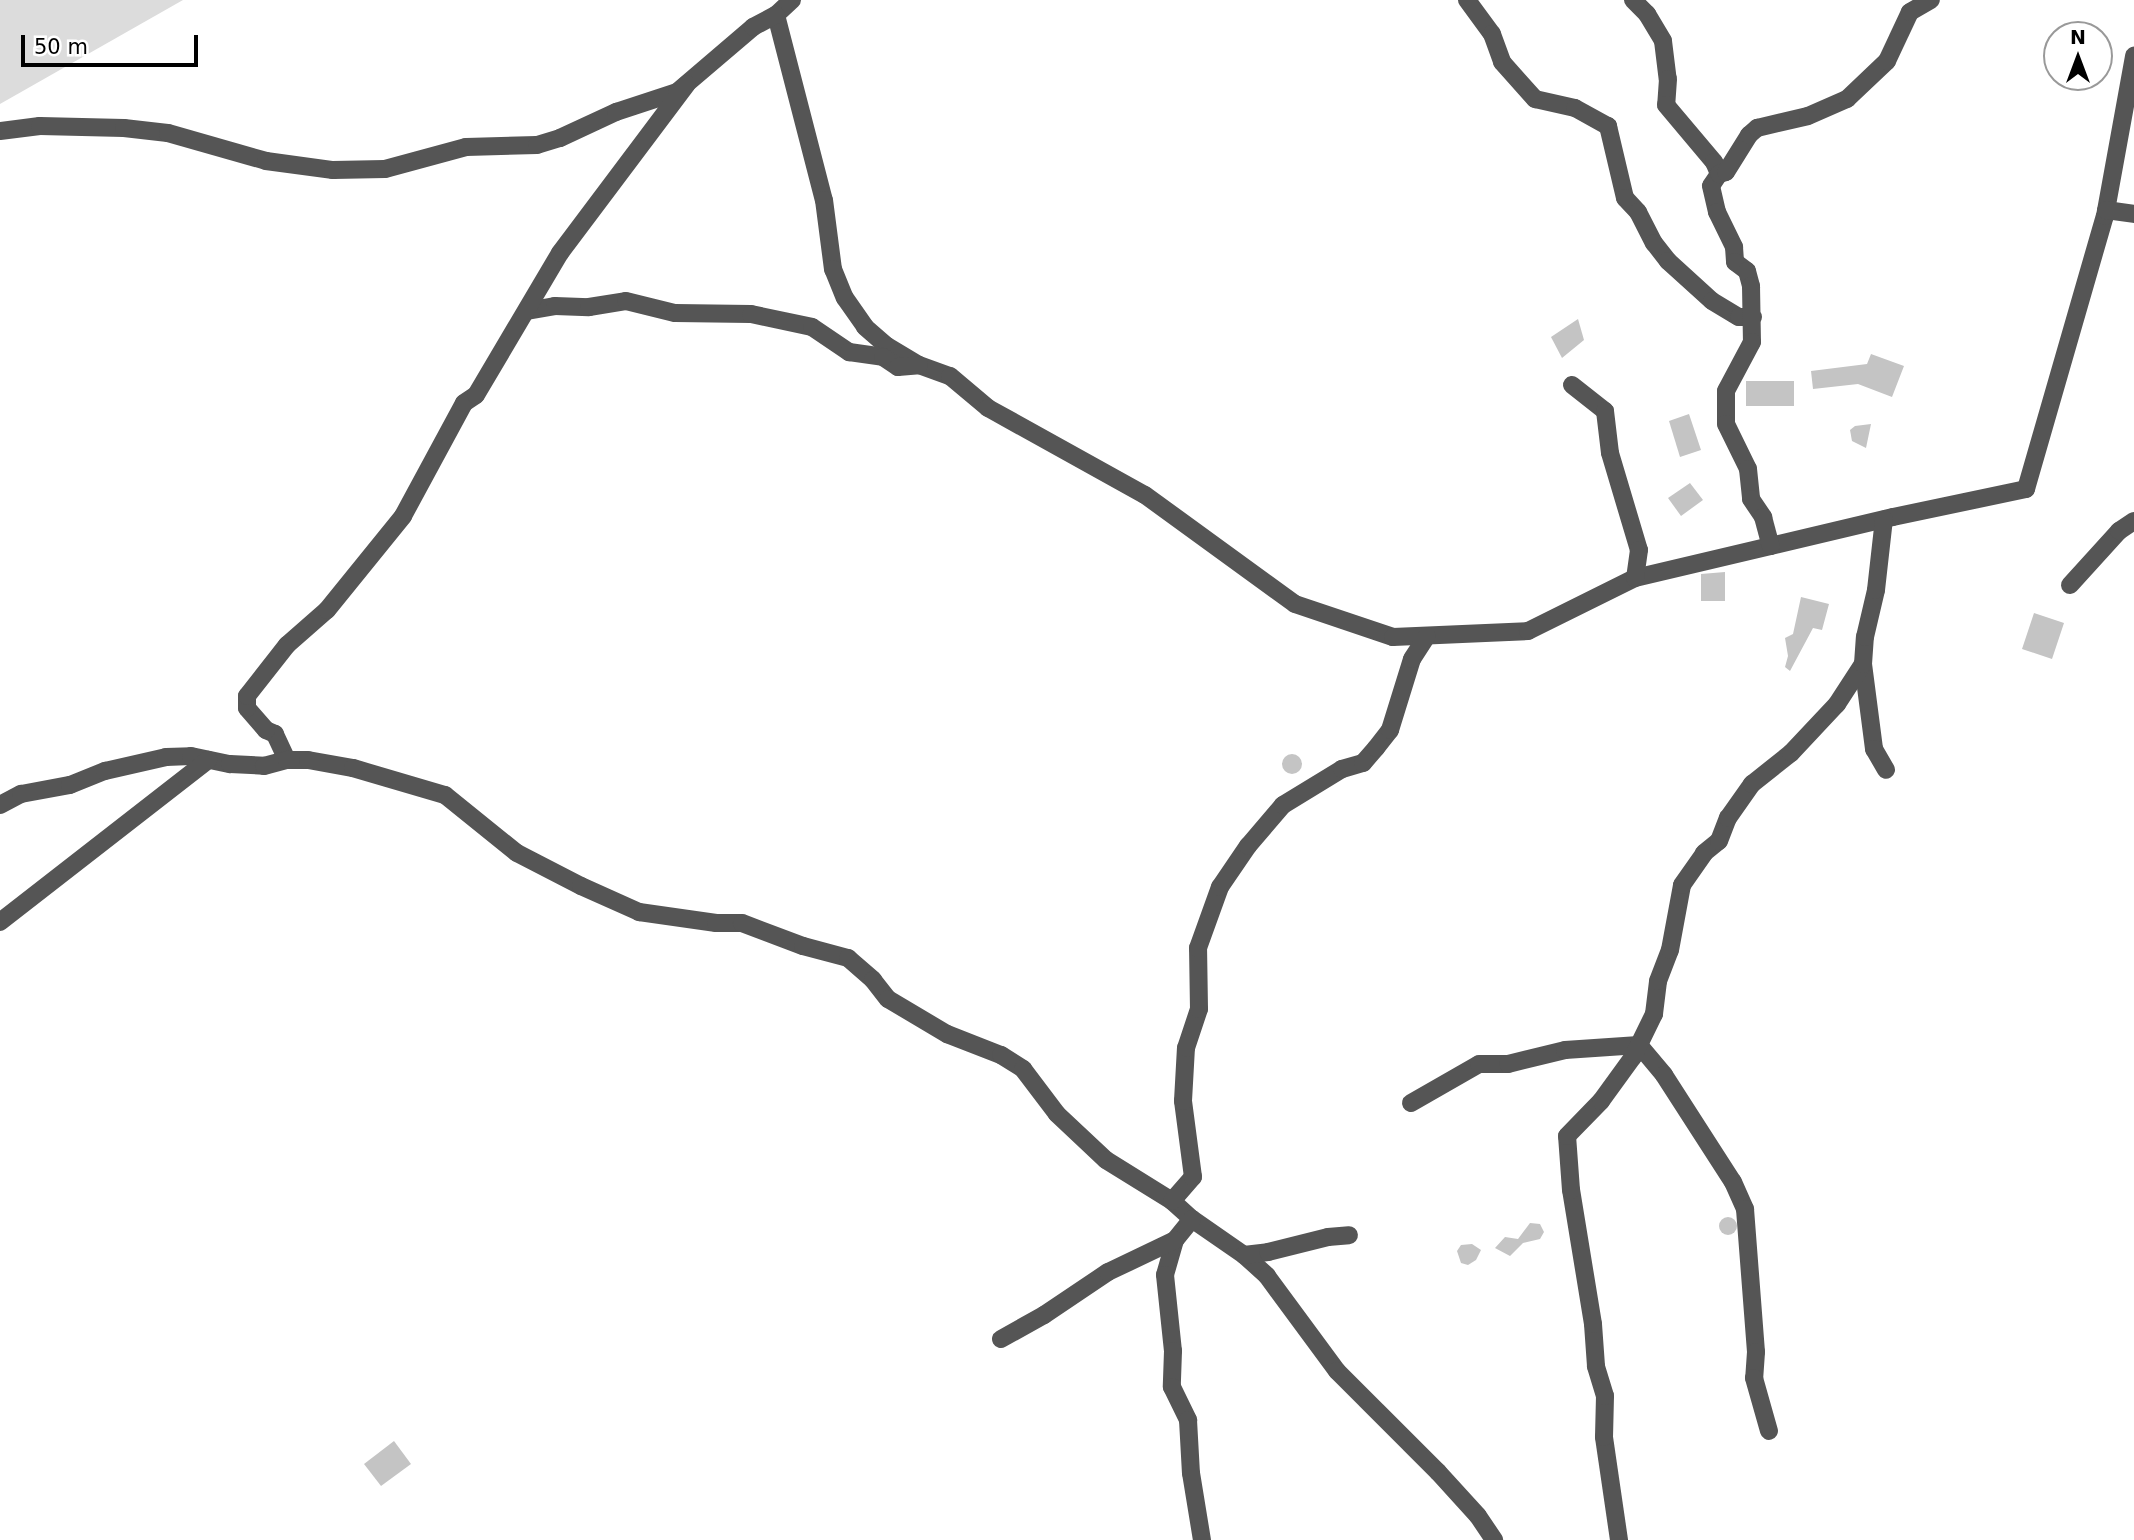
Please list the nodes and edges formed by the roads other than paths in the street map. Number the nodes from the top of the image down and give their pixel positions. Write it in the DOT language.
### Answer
graph roads {
  1 [pos="792,0"];
  2 [pos="1467,0"];
  3 [pos="1633,0"];
  4 [pos="1931,0"];
  5 [pos="776,15"];
  6 [pos="2134,56"];
  7 [pos="687,84"];
  8 [pos="0,131"];
  9 [pos="1719,174"];
  10 [pos="2106,210"];
  11 [pos="2134,214"];
  12 [pos="527,311"];
  13 [pos="1753,317"];
  14 [pos="919,365"];
  15 [pos="1572,385"];
  16 [pos="1884,519"];
  17 [pos="2134,521"];
  18 [pos="1771,546"];
  19 [pos="1635,578"];
  20 [pos="2070,585"];
  21 [pos="1427,636"];
  22 [pos="1863,664"];
  23 [pos="208,760"];
  24 [pos="287,760"];
  25 [pos="1886,770"];
  26 [pos="0,805"];
  27 [pos="0,922"];
  28 [pos="1639,1045"];
  29 [pos="1411,1103"];
  30 [pos="1172,1201"];
  31 [pos="1192,1219"];
  32 [pos="1349,1236"];
  33 [pos="1175,1240"];
  34 [pos="1244,1255"];
  35 [pos="1001,1339"];
  36 [pos="1769,1431"];
  37 [pos="1202,1540"];
  38 [pos="1494,1540"];
  39 [pos="1619,1540"];
  1 -- 5 [label="street"];
  2 -- 13 [label="street"];
  3 -- 9 [label="street"];
  4 -- 9 [label="street"];
  5 -- 7 [label="street"];
  5 -- 14 [label="street"];
  6 -- 10 [label="street"];
  7 -- 8 [label="street"];
  7 -- 12 [label="street"];
  9 -- 13 [label="street"];
  10 -- 11 [label="street"];
  10 -- 16 [label="street"];
  12 -- 14 [label="street"];
  12 -- 24 [label="street"];
  13 -- 18 [label="street"];
  14 -- 21 [label="street"];
  15 -- 19 [label="street"];
  16 -- 18 [label="street"];
  16 -- 22 [label="street"];
  17 -- 20 [label="street"];
  18 -- 19 [label="street"];
  19 -- 21 [label="street"];
  21 -- 30 [label="street"];
  22 -- 25 [label="street"];
  22 -- 28 [label="street"];
  23 -- 24 [label="street"];
  23 -- 26 [label="street"];
  23 -- 27 [label="street"];
  24 -- 30 [label="street"];
  28 -- 29 [label="street"];
  28 -- 36 [label="street"];
  28 -- 39 [label="street"];
  30 -- 31 [label="street"];
  31 -- 33 [label="street"];
  31 -- 34 [label="street"];
  32 -- 34 [label="street"];
  33 -- 35 [label="street"];
  33 -- 37 [label="street"];
  34 -- 38 [label="street"];
}
